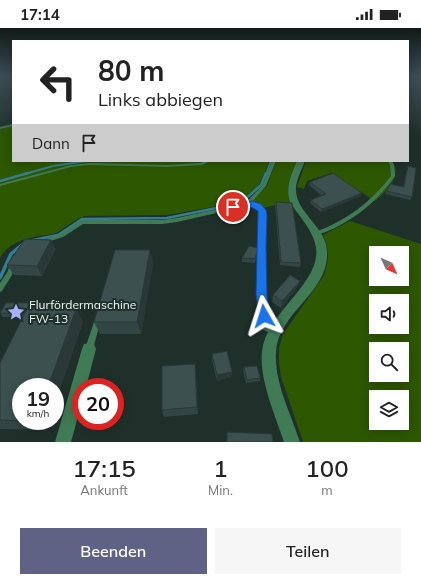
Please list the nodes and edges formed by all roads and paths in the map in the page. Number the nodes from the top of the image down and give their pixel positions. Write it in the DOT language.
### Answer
graph roads {
  1 [pos="12,124"];
  2 [pos="0,128"];
  3 [pos="206,162"];
  4 [pos="274,162"];
  5 [pos="301,162"];
  6 [pos="390,162"];
  7 [pos="0,185"];
  8 [pos="247,204"];
  9 [pos="317,233"];
  10 [pos="38,242"];
  11 [pos="13,258"];
  12 [pos="0,289"];
  13 [pos="100,314"];
  14 [pos="274,332"];
  15 [pos="89,349"];
  16 [pos="63,442"];
  17 [pos="292,442"];
  1 -- 2 [label="lane"];
  3 -- 7 [label="lane"];
  4 -- 8 [label="lane"];
  5 -- 9 [label="street"];
  6 -- 9 [label="lane"];
  8 -- 10 [label="lane"];
  8 -- 14 [label="lane"];
  9 -- 14 [label="street"];
  11 -- 12 [label="lane"];
  13 -- 15 [label="lane"];
  14 -- 17 [label="street"];
  15 -- 16 [label="street"];
}
